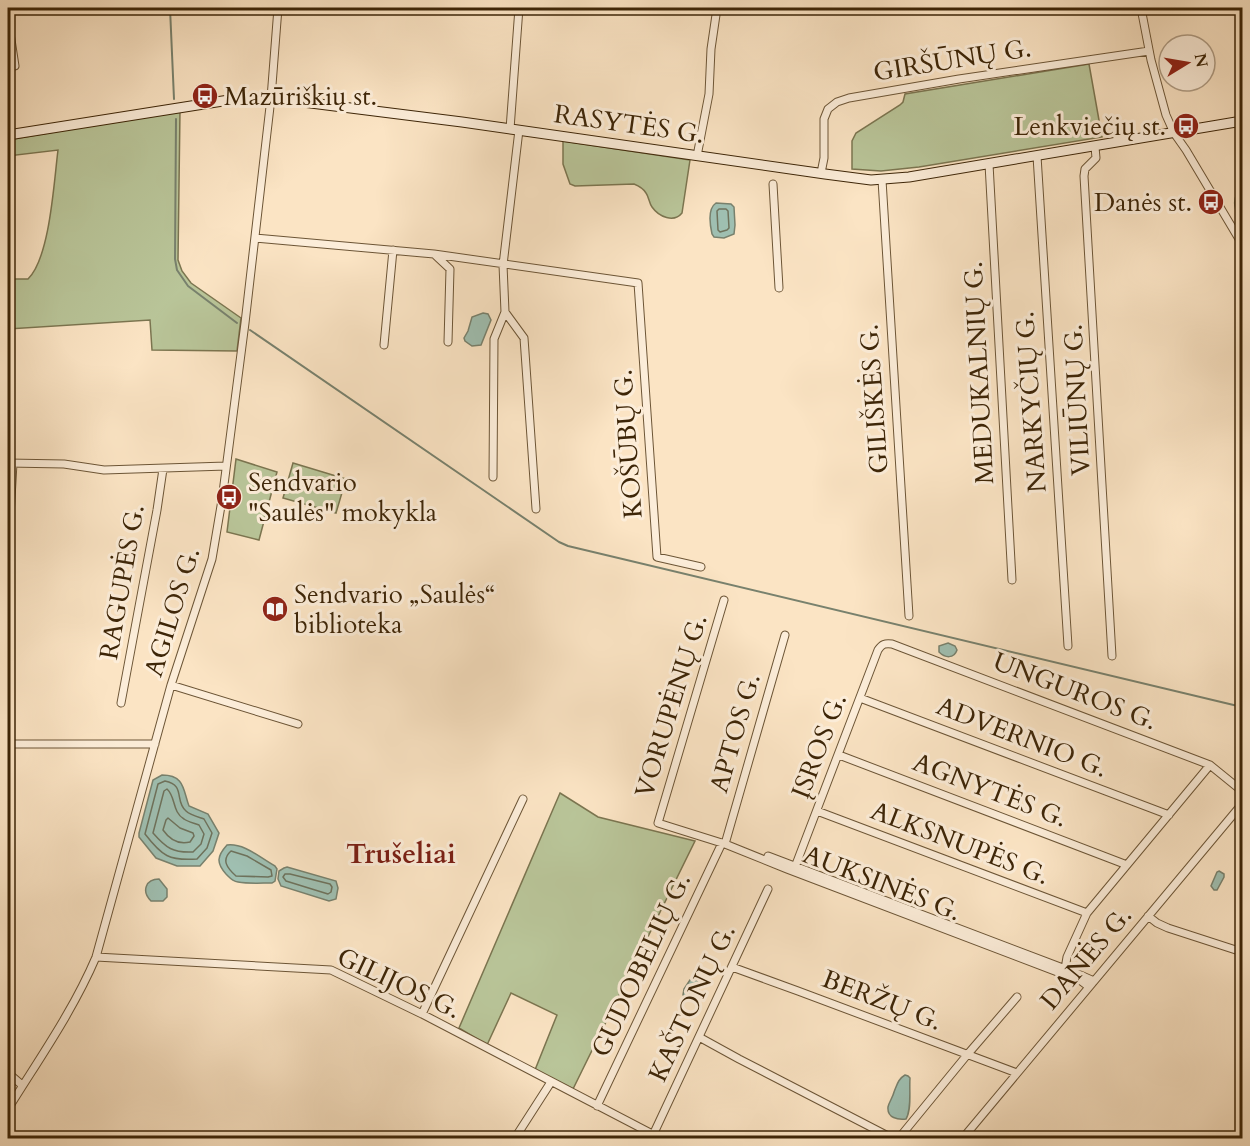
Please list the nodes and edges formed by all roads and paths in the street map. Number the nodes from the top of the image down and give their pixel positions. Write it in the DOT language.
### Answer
graph roads {
  1 [pos="278,8"];
  2 [pos="519,8"];
  3 [pos="717,8"];
  4 [pos="1141,8"];
  5 [pos="8,20"];
  6 [pos="1149,51"];
  7 [pos="8,68"];
  8 [pos="271,98"];
  9 [pos="1242,121"];
  10 [pos="515,129"];
  11 [pos="1174,133"];
  12 [pos="8,135"];
  13 [pos="1095,147"];
  14 [pos="697,156"];
  15 [pos="1037,156"];
  16 [pos="989,164"];
  17 [pos="821,173"];
  18 [pos="882,180"];
  19 [pos="772,184"];
  20 [pos="255,238"];
  21 [pos="1242,244"];
  22 [pos="393,250"];
  23 [pos="434,254"];
  24 [pos="503,265"];
  25 [pos="779,288"];
  26 [pos="505,312"];
  27 [pos="448,342"];
  28 [pos="384,345"];
  29 [pos="10,463"];
  30 [pos="226,466"];
  31 [pos="163,469"];
  32 [pos="493,477"];
  33 [pos="536,509"];
  34 [pos="8,552"];
  35 [pos="701,567"];
  36 [pos="1012,580"];
  37 [pos="724,600"];
  38 [pos="909,616"];
  39 [pos="785,635"];
  40 [pos="885,643"];
  41 [pos="1068,646"];
  42 [pos="1112,656"];
  43 [pos="171,685"];
  44 [pos="860,698"];
  45 [pos="121,703"];
  46 [pos="298,724"];
  47 [pos="8,744"];
  48 [pos="155,744"];
  49 [pos="839,755"];
  50 [pos="1210,765"];
  51 [pos="1242,791"];
  52 [pos="523,799"];
  53 [pos="1242,804"];
  54 [pos="817,811"];
  55 [pos="1169,815"];
  56 [pos="657,823"];
  57 [pos="723,843"];
  58 [pos="768,856"];
  59 [pos="1127,864"];
  60 [pos="795,867"];
  61 [pos="768,889"];
  62 [pos="1087,913"];
  63 [pos="1148,916"];
  64 [pos="1242,952"];
  65 [pos="96,957"];
  66 [pos="732,967"];
  67 [pos="1065,969"];
  68 [pos="1092,984"];
  69 [pos="1017,997"];
  70 [pos="422,1014"];
  71 [pos="699,1037"];
  72 [pos="968,1055"];
  73 [pos="8,1073"];
  74 [pos="1017,1073"];
  75 [pos="551,1082"];
  76 [pos="22,1085"];
  77 [pos="597,1106"];
  78 [pos="8,1108"];
  79 [pos="656,1137"];
  80 [pos="515,1138"];
  81 [pos="892,1138"];
  82 [pos="899,1138"];
  83 [pos="963,1138"];
  1 -- 8 [label="street, AGILOS G."];
  2 -- 10 [label="street"];
  3 -- 14 [label="street"];
  4 -- 6 [label="street"];
  5 -- 7 [label="street"];
  6 -- 11 [label="street"];
  6 -- 17 [label="street, GIRŠŪNŲ G."];
  8 -- 10 [label="main road, RASYTĖS G."];
  8 -- 12 [label="main road, RASYTĖS G."];
  8 -- 20 [label="street, AGILOS G."];
  9 -- 11 [label="main road, RASYTĖS G."];
  10 -- 14 [label="main road, RASYTĖS G."];
  10 -- 24 [label="street"];
  11 -- 13 [label="main road, RASYTĖS G."];
  11 -- 21 [label="street"];
  13 -- 15 [label="main road, RASYTĖS G."];
  13 -- 42 [label="street, VILIŪNŲ G."];
  14 -- 17 [label="main road, RASYTĖS G."];
  15 -- 16 [label="main road, RASYTĖS G."];
  15 -- 41 [label="street, NARKYČIŲ G."];
  16 -- 18 [label="main road, RASYTĖS G."];
  16 -- 36 [label="street, MEDUKALNIŲ G."];
  17 -- 18 [label="main road, RASYTĖS G."];
  18 -- 38 [label="street, GILIŠKĖS G."];
  19 -- 25 [label="street"];
  20 -- 22 [label="street"];
  20 -- 30 [label="street, AGILOS G."];
  22 -- 23 [label="street"];
  22 -- 28 [label="street"];
  23 -- 24 [label="street"];
  23 -- 27 [label="street"];
  24 -- 26 [label="street"];
  24 -- 35 [label="street, KOŠŪBŲ G."];
  26 -- 32 [label="street"];
  26 -- 33 [label="street"];
  29 -- 31 [label="street"];
  29 -- 34 [label="street"];
  30 -- 31 [label="street"];
  30 -- 43 [label="street, AGILOS G."];
  31 -- 45 [label="street, RAGUPĖS G."];
  37 -- 56 [label="street, VORUPĖNŲ G."];
  39 -- 57 [label="street, APTOS G."];
  40 -- 44 [label="street, ĮSROS G."];
  40 -- 50 [label="street, UNGUROS G."];
  43 -- 46 [label="street"];
  43 -- 48 [label="street, AGILOS G."];
  44 -- 49 [label="street, ĮSROS G."];
  44 -- 55 [label="street, ADVERNIO G."];
  47 -- 48 [label="street"];
  48 -- 65 [label="street, AGILOS G."];
  49 -- 54 [label="street, ĮSROS G."];
  49 -- 59 [label="street, AGNYTĖS G."];
  50 -- 51 [label="street, UNGUROS G."];
  50 -- 55 [label="street"];
  52 -- 70 [label="street"];
  53 -- 63 [label="street, DANĖS G."];
  54 -- 60 [label="street, ĮSROS G."];
  54 -- 62 [label="street, ALKSNUPĖS G."];
  55 -- 59 [label="street"];
  56 -- 57 [label="street, AUKSINĖS G."];
  57 -- 68 [label="street, AUKSINĖS G."];
  57 -- 77 [label="street, GUDOBELIŲ G."];
  58 -- 60 [label="street"];
  59 -- 62 [label="street"];
  60 -- 67 [label="street"];
  61 -- 66 [label="street, KAŠTONŲ G."];
  62 -- 67 [label="street"];
  63 -- 64 [label="street"];
  63 -- 68 [label="street, DANĖS G."];
  65 -- 70 [label="street, GILIJOS G."];
  65 -- 76 [label="street, AGILOS G."];
  66 -- 71 [label="street, KAŠTONŲ G."];
  66 -- 72 [label="street, BERŽŲ G."];
  67 -- 68 [label="street"];
  68 -- 74 [label="street, DANĖS G."];
  69 -- 72 [label="street"];
  70 -- 75 [label="street, GILIJOS G."];
  71 -- 79 [label="street, KAŠTONŲ G."];
  71 -- 81 [label="street"];
  72 -- 74 [label="street, BERŽŲ G."];
  72 -- 82 [label="street"];
  73 -- 76 [label="street"];
  74 -- 83 [label="street, DANĖS G."];
  75 -- 77 [label="street, GILIJOS G."];
  75 -- 80 [label="street"];
  76 -- 78 [label="street, AGILOS G."];
  77 -- 79 [label="street, GILIJOS G."];
}
